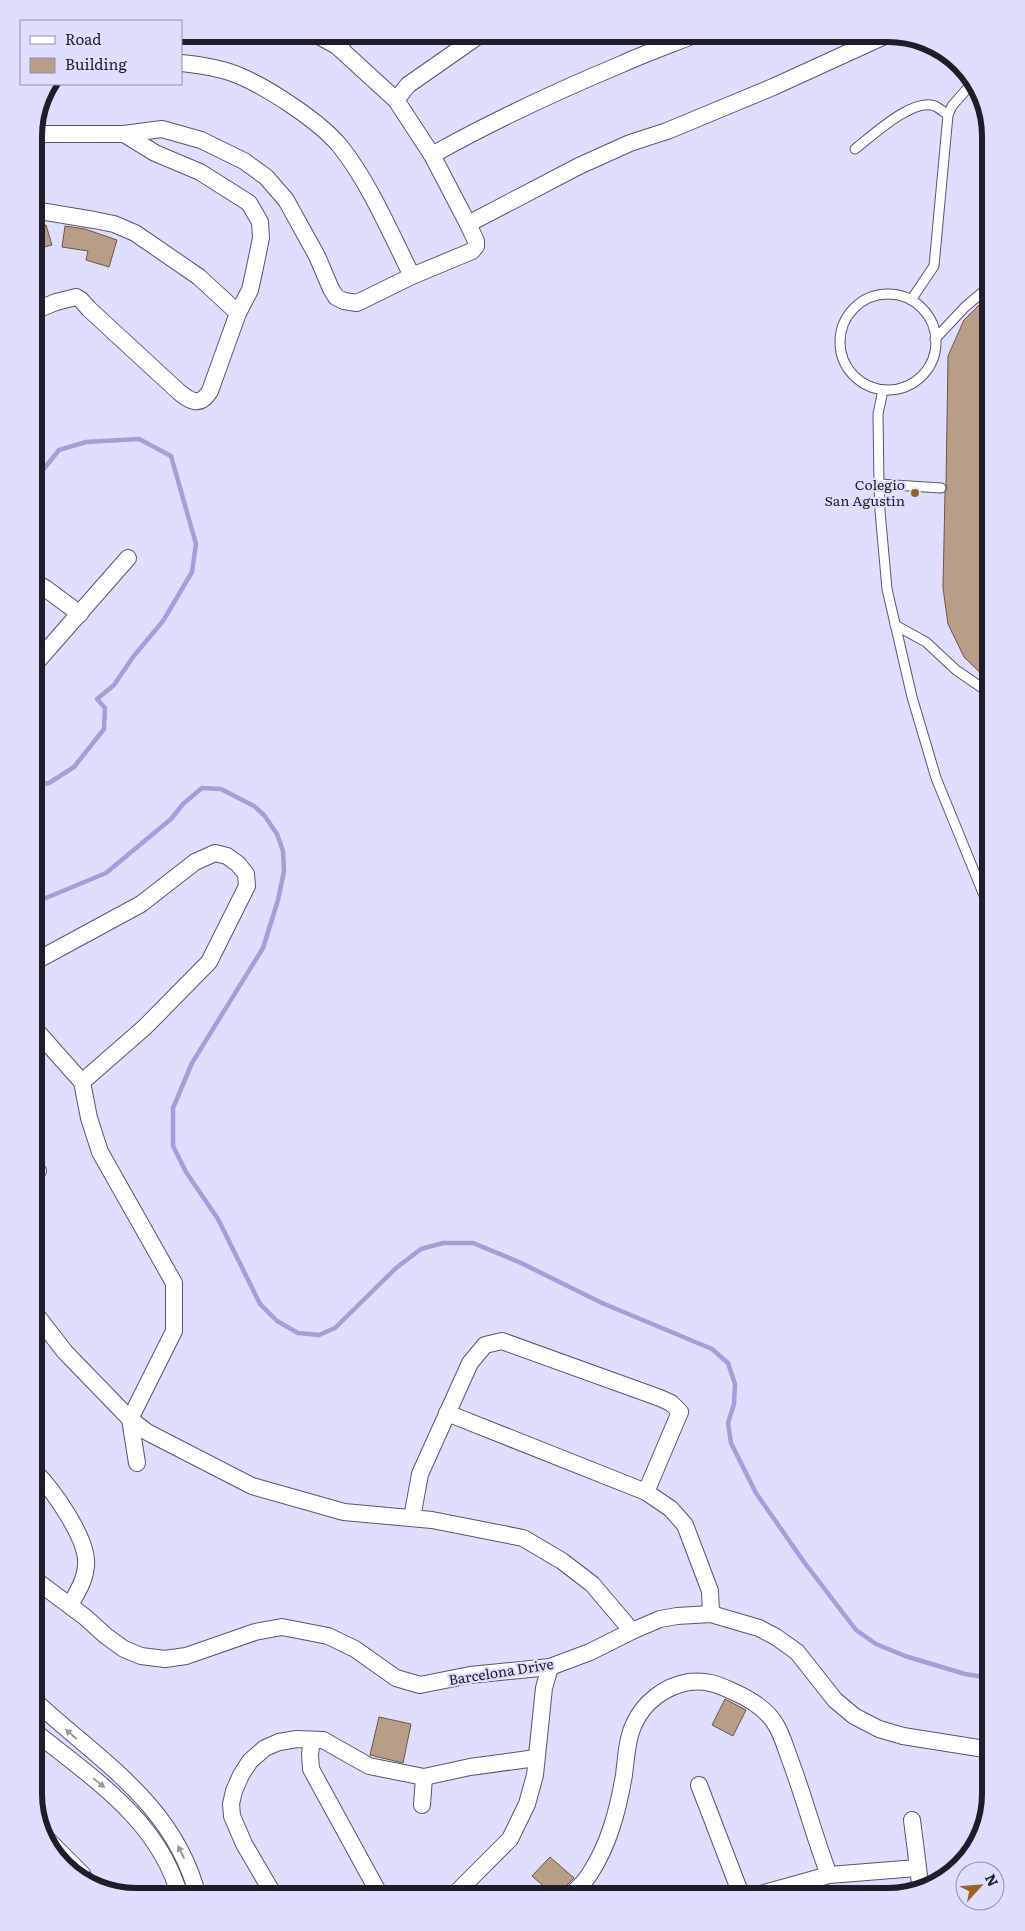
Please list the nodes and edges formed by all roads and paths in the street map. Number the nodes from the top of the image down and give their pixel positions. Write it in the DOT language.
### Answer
graph roads {
  1 [pos="332,43"];
  2 [pos="340,43"];
  3 [pos="468,43"];
  4 [pos="674,43"];
  5 [pos="869,43"];
  6 [pos="337,46"];
  7 [pos="182,63"];
  8 [pos="968,87"];
  9 [pos="396,100"];
  10 [pos="948,115"];
  11 [pos="43,134"];
  12 [pos="124,134"];
  13 [pos="855,149"];
  14 [pos="432,155"];
  15 [pos="43,211"];
  16 [pos="468,224"];
  17 [pos="412,276"];
  18 [pos="982,292"];
  19 [pos="910,300"];
  20 [pos="43,307"];
  21 [pos="238,313"];
  22 [pos="936,339"];
  23 [pos="883,390"];
  24 [pos="879,484"];
  25 [pos="941,488"];
  26 [pos="128,558"];
  27 [pos="43,587"];
  28 [pos="80,614"];
  29 [pos="895,625"];
  30 [pos="43,655"];
  31 [pos="982,688"];
  32 [pos="982,891"];
  33 [pos="43,957"];
  34 [pos="42,1038"];
  35 [pos="82,1082"];
  36 [pos="42,1323"];
  37 [pos="447,1413"];
  38 [pos="130,1419"];
  39 [pos="137,1463"];
  40 [pos="42,1480"];
  41 [pos="646,1492"];
  42 [pos="412,1518"];
  43 [pos="42,1585"];
  44 [pos="70,1605"];
  45 [pos="711,1614"];
  46 [pos="632,1631"];
  47 [pos="550,1666"];
  48 [pos="42,1707"];
  49 [pos="42,1738"];
  50 [pos="312,1740"];
  51 [pos="982,1749"];
  52 [pos="536,1758"];
  53 [pos="424,1778"];
  54 [pos="699,1785"];
  55 [pos="422,1805"];
  56 [pos="912,1820"];
  57 [pos="917,1868"];
  58 [pos="829,1875"];
  59 [pos="920,1883"];
  60 [pos="178,1888"];
  61 [pos="195,1888"];
  62 [pos="270,1888"];
  63 [pos="376,1888"];
  64 [pos="461,1888"];
  65 [pos="578,1888"];
  66 [pos="739,1888"];
  67 [pos="782,1888"];
  1 -- 6 [label="street"];
  2 -- 6 [label="street"];
  3 -- 9 [label="street"];
  4 -- 14 [label="street"];
  5 -- 16 [label="street"];
  6 -- 9 [label="street"];
  7 -- 17 [label="street"];
  8 -- 10 [label="lane"];
  9 -- 14 [label="street"];
  10 -- 13 [label="lane"];
  10 -- 19 [label="lane"];
  11 -- 12 [label="street"];
  12 -- 17 [label="street"];
  12 -- 21 [label="street"];
  14 -- 16 [label="street"];
  15 -- 21 [label="street"];
  16 -- 17 [label="street"];
  18 -- 22 [label="lane"];
  19 -- 22 [label="lane"];
  19 -- 23 [label="lane"];
  20 -- 21 [label="street"];
  22 -- 23 [label="lane"];
  23 -- 24 [label="lane"];
  24 -- 25 [label="lane"];
  24 -- 29 [label="lane"];
  26 -- 28 [label="street"];
  27 -- 28 [label="street"];
  28 -- 30 [label="street"];
  29 -- 31 [label="lane"];
  29 -- 32 [label="lane"];
  33 -- 35 [label="street"];
  34 -- 35 [label="street"];
  35 -- 38 [label="street"];
  36 -- 38 [label="street"];
  37 -- 41 [label="street"];
  37 -- 41 [label="street"];
  37 -- 42 [label="street"];
  38 -- 39 [label="street"];
  38 -- 42 [label="street"];
  40 -- 44 [label="street"];
  41 -- 45 [label="street"];
  42 -- 46 [label="street"];
  43 -- 44 [label="street, Barcelona Drive"];
  44 -- 47 [label="street, Barcelona Drive"];
  45 -- 46 [label="street, Barcelona Drive"];
  45 -- 51 [label="street, Barcelona Drive"];
  46 -- 47 [label="street, Barcelona Drive"];
  47 -- 52 [label="street"];
  61 -- 48 [label="street, one-way"];
  49 -- 60 [label="street, one-way"];
  50 -- 53 [label="street"];
  50 -- 62 [label="street"];
  50 -- 63 [label="street"];
  52 -- 53 [label="street"];
  52 -- 64 [label="street"];
  53 -- 55 [label="street"];
  54 -- 66 [label="street"];
  56 -- 57 [label="street"];
  57 -- 58 [label="street"];
  57 -- 59 [label="street"];
  58 -- 65 [label="street"];
  58 -- 67 [label="street"];
}
